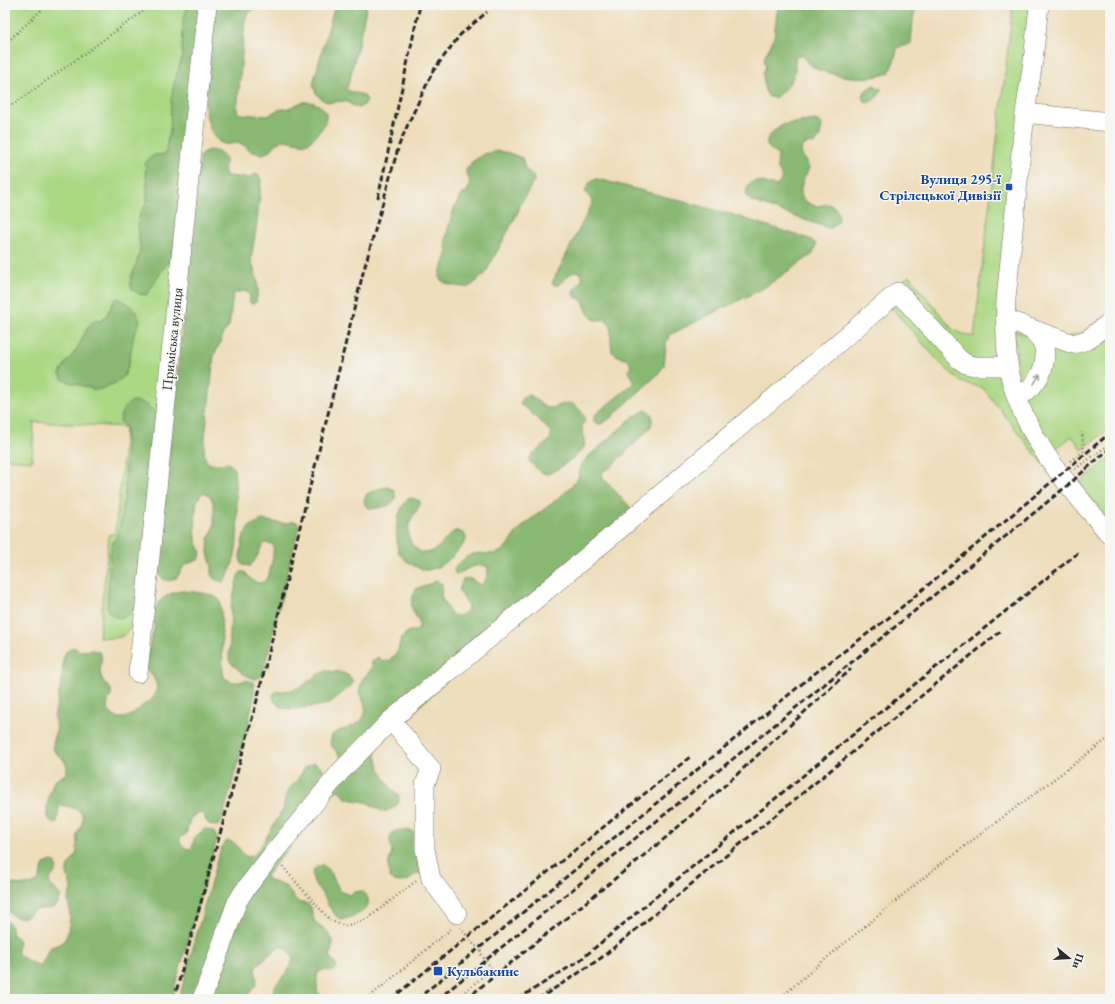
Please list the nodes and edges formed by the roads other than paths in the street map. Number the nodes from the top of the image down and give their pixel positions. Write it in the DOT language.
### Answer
graph roads {
  1 [pos="207,5"];
  2 [pos="1039,5"];
  3 [pos="1025,113"];
  4 [pos="1110,122"];
  5 [pos="1005,318"];
  6 [pos="1110,322"];
  7 [pos="1025,326"];
  8 [pos="1009,366"];
  9 [pos="1018,398"];
  10 [pos="1110,535"];
  11 [pos="138,673"];
  12 [pos="391,720"];
  13 [pos="454,921"];
  14 [pos="202,999"];
  1 -- 11 [label="street, Приміська вулиця"];
  2 -- 3 [label="street"];
  3 -- 4 [label="street"];
  3 -- 5 [label="street"];
  5 -- 7 [label="street"];
  5 -- 8 [label="street"];
  6 -- 7 [label="street"];
  9 -- 7 [label="street, one-way"];
  8 -- 9 [label="street"];
  8 -- 12 [label="street"];
  9 -- 10 [label="street"];
  12 -- 13 [label="street"];
  12 -- 14 [label="street"];
}
